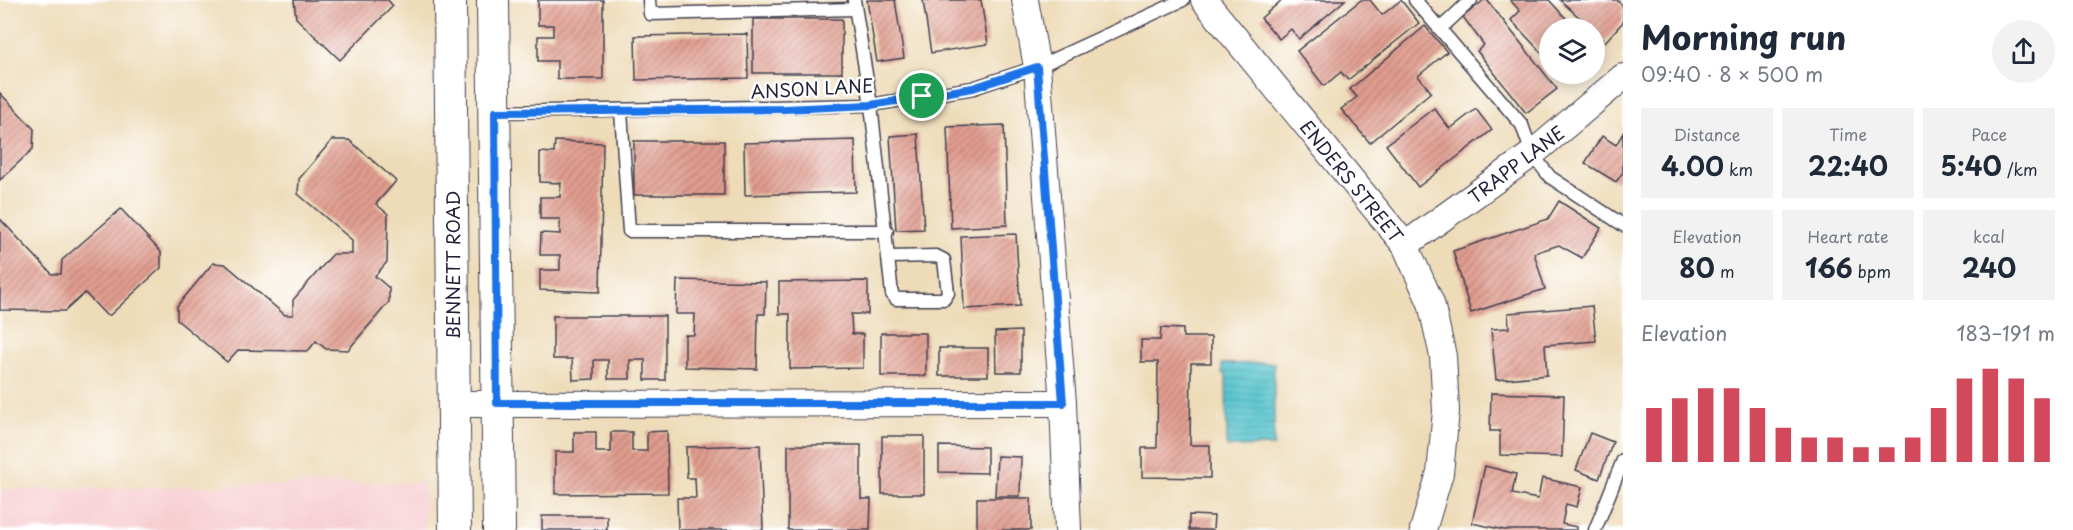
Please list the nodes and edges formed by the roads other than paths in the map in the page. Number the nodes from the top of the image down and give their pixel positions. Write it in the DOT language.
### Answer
graph roads {
  1 [pos="450,0"];
  2 [pos="493,0"];
  3 [pos="649,0"];
  4 [pos="1025,0"];
  5 [pos="1183,0"];
  6 [pos="1204,0"];
  7 [pos="1415,0"];
  8 [pos="1471,0"];
  9 [pos="855,4"];
  10 [pos="1440,29"];
  11 [pos="1037,67"];
  12 [pos="1623,77"];
  13 [pos="871,105"];
  14 [pos="621,111"];
  15 [pos="495,112"];
  16 [pos="1533,154"];
  17 [pos="1623,225"];
  18 [pos="887,231"];
  19 [pos="1405,245"];
  20 [pos="890,257"];
  21 [pos="497,403"];
  22 [pos="1063,403"];
  23 [pos="453,404"];
  24 [pos="1623,460"];
  25 [pos="455,530"];
  26 [pos="499,530"];
  27 [pos="1068,530"];
  28 [pos="1423,530"];
  29 [pos="1596,530"];
  1 -- 23 [label="street, BENNETT ROAD"];
  2 -- 15 [label="street"];
  3 -- 9 [label="lane"];
  4 -- 11 [label="street"];
  5 -- 11 [label="lane, ANSON LANE"];
  6 -- 19 [label="street, ENDERS STREET"];
  7 -- 10 [label="lane"];
  8 -- 10 [label="lane"];
  9 -- 13 [label="lane"];
  10 -- 16 [label="lane"];
  11 -- 13 [label="lane, ANSON LANE"];
  11 -- 22 [label="street"];
  12 -- 16 [label="street, TRAPP LANE"];
  13 -- 14 [label="lane, ANSON LANE"];
  13 -- 18 [label="lane"];
  14 -- 15 [label="lane, ANSON LANE"];
  14 -- 18 [label="lane"];
  15 -- 21 [label="street"];
  16 -- 17 [label="lane"];
  16 -- 19 [label="street, TRAPP LANE"];
  18 -- 20 [label="lane"];
  19 -- 28 [label="street, ENDERS STREET"];
  20 -- 20 [label="lane"];
  21 -- 22 [label="street"];
  21 -- 23 [label="street"];
  21 -- 26 [label="street"];
  22 -- 27 [label="street"];
  23 -- 25 [label="street, BENNETT ROAD"];
  24 -- 29 [label="lane"];
}
